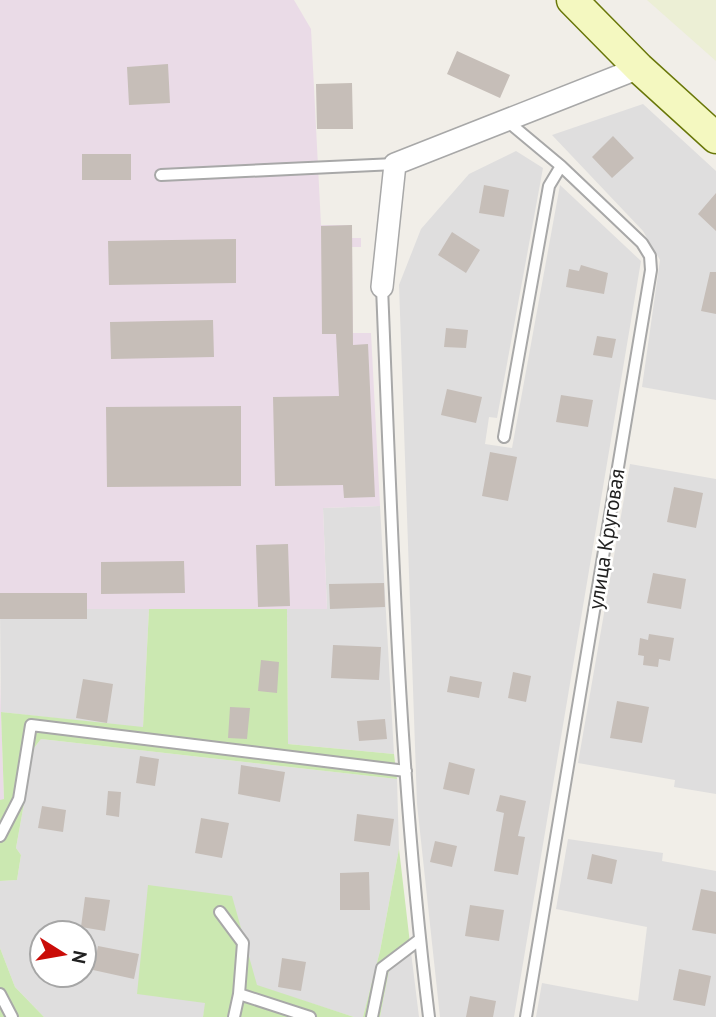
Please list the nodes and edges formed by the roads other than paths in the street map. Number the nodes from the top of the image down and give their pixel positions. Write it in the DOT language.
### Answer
graph roads {
  1 [pos="572,0"];
  2 [pos="639,68"];
  3 [pos="506,120"];
  4 [pos="716,138"];
  5 [pos="395,164"];
  6 [pos="561,166"];
  7 [pos="161,175"];
  8 [pos="383,287"];
  9 [pos="504,437"];
  10 [pos="406,771"];
  11 [pos="0,836"];
  12 [pos="220,912"];
  13 [pos="419,940"];
  14 [pos="0,993"];
  15 [pos="239,993"];
  16 [pos="12,1017"];
  17 [pos="234,1017"];
  18 [pos="310,1017"];
  19 [pos="372,1017"];
  20 [pos="429,1017"];
  21 [pos="526,1017"];
  1 -- 2 [label="street"];
  2 -- 3 [label="street"];
  2 -- 4 [label="street"];
  3 -- 5 [label="street"];
  3 -- 6 [label="lane, улица Круговая"];
  5 -- 7 [label="lane"];
  5 -- 8 [label="street"];
  6 -- 9 [label="lane"];
  6 -- 21 [label="lane, улица Круговая"];
  8 -- 10 [label="lane"];
  10 -- 11 [label="lane"];
  10 -- 13 [label="lane"];
  12 -- 15 [label="lane"];
  13 -- 19 [label="lane"];
  13 -- 20 [label="lane"];
  14 -- 16 [label="lane"];
  15 -- 17 [label="lane"];
  15 -- 18 [label="lane"];
}
